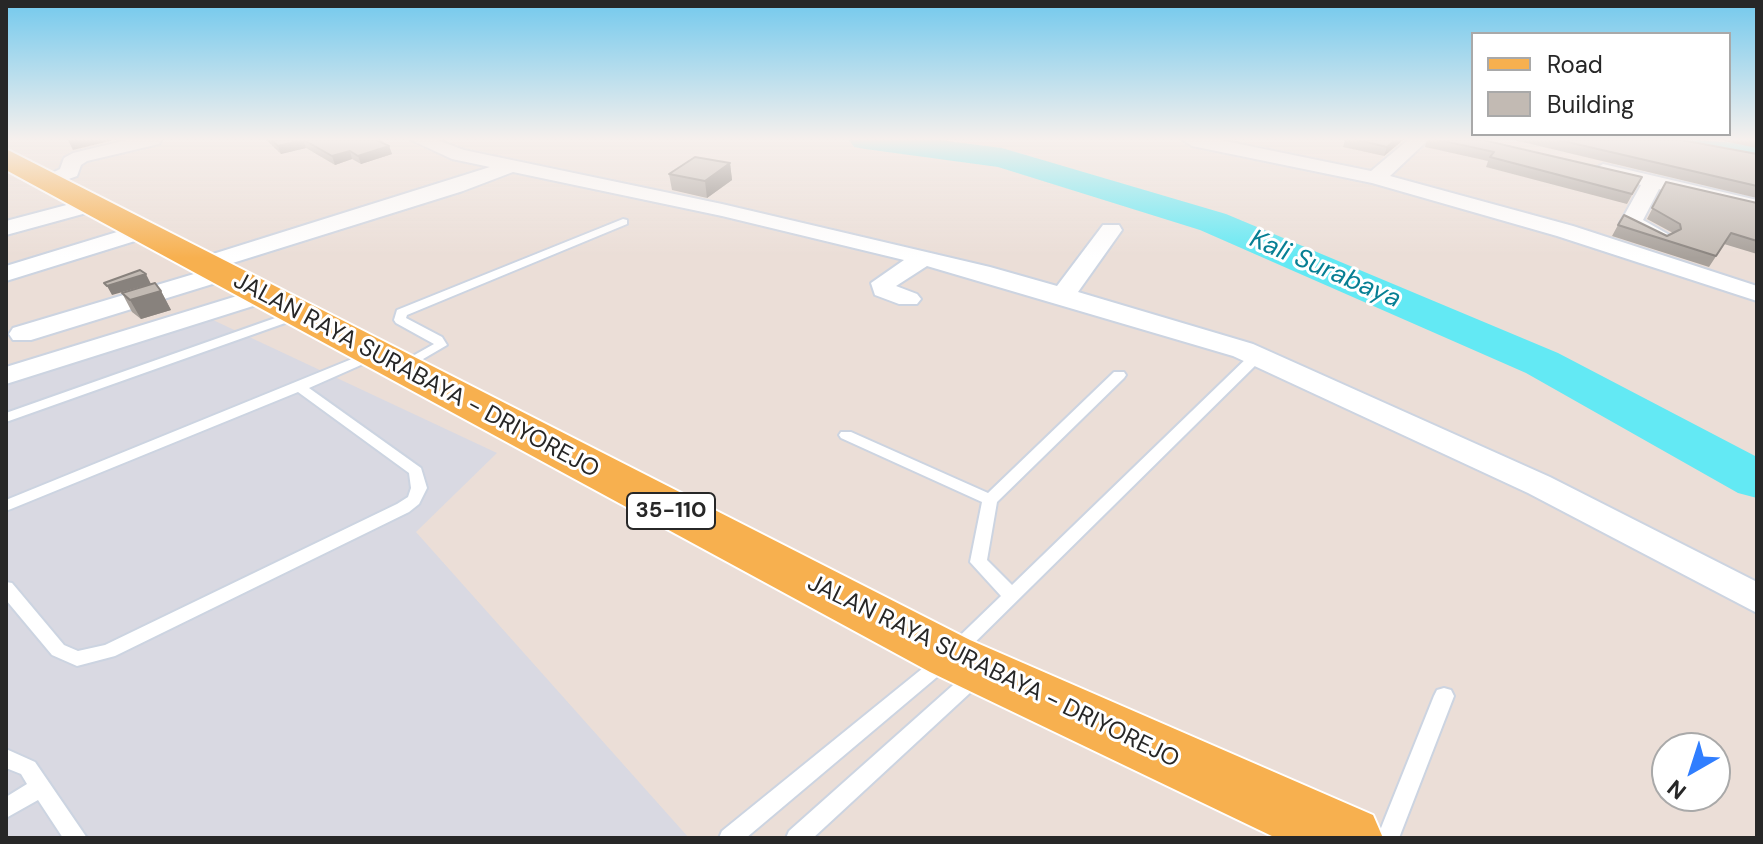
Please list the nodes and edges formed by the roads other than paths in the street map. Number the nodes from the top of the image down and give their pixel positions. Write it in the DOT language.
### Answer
graph roads {
  1 [pos="42,179"];
  2 [pos="476,179"];
  3 [pos="577,179"];
  4 [pos="1380,179"];
  5 [pos="1646,179"];
  6 [pos="1653,181"];
  7 [pos="93,204"];
  8 [pos="1757,206"];
  9 [pos="623,222"];
  10 [pos="6,228"];
  11 [pos="1111,230"];
  12 [pos="143,231"];
  13 [pos="1662,237"];
  14 [pos="924,258"];
  15 [pos="6,274"];
  16 [pos="247,286"];
  17 [pos="1757,294"];
  18 [pos="1063,295"];
  19 [pos="908,299"];
  20 [pos="22,334"];
  21 [pos="1257,356"];
  22 [pos="388,360"];
  23 [pos="1119,375"];
  24 [pos="6,376"];
  25 [pos="299,387"];
  26 [pos="6,418"];
  27 [pos="846,435"];
  28 [pos="990,500"];
  29 [pos="6,506"];
  30 [pos="6,588"];
  31 [pos="1011,595"];
  32 [pos="1757,599"];
  33 [pos="966,663"];
  34 [pos="1444,696"];
  35 [pos="6,758"];
  36 [pos="42,787"];
  37 [pos="6,808"];
  38 [pos="76,838"];
  39 [pos="730,838"];
  40 [pos="797,838"];
  41 [pos="1349,838"];
  42 [pos="1388,838"];
  1 -- 7 [label="main road, JALAN RAYA SURABAYA - DRIYOREJO / 35-110"];
  2 -- 16 [label="street"];
  3 -- 14 [label="street"];
  4 -- 17 [label="street"];
  5 -- 6 [label="street"];
  6 -- 8 [label="street"];
  6 -- 13 [label="street"];
  7 -- 10 [label="street"];
  7 -- 12 [label="main road, JALAN RAYA SURABAYA - DRIYOREJO / 35-110"];
  9 -- 22 [label="lane"];
  11 -- 18 [label="street"];
  12 -- 15 [label="street"];
  12 -- 16 [label="main road, JALAN RAYA SURABAYA - DRIYOREJO / 35-110"];
  14 -- 18 [label="street"];
  14 -- 19 [label="street"];
  16 -- 20 [label="street"];
  16 -- 22 [label="main road, JALAN RAYA SURABAYA - DRIYOREJO / 35-110"];
  16 -- 24 [label="street"];
  16 -- 26 [label="lane"];
  18 -- 21 [label="street"];
  21 -- 31 [label="lane"];
  21 -- 32 [label="street"];
  22 -- 25 [label="lane"];
  22 -- 33 [label="main road, JALAN RAYA SURABAYA - DRIYOREJO / 35-110"];
  23 -- 28 [label="lane"];
  25 -- 29 [label="lane"];
  25 -- 30 [label="lane"];
  27 -- 28 [label="lane"];
  28 -- 31 [label="lane"];
  31 -- 33 [label="lane"];
  33 -- 39 [label="lane"];
  33 -- 40 [label="lane"];
  33 -- 41 [label="main road, JALAN RAYA SURABAYA - DRIYOREJO / 35-110"];
  34 -- 42 [label="lane"];
  35 -- 36 [label="lane"];
  36 -- 37 [label="lane"];
  36 -- 38 [label="lane"];
}
